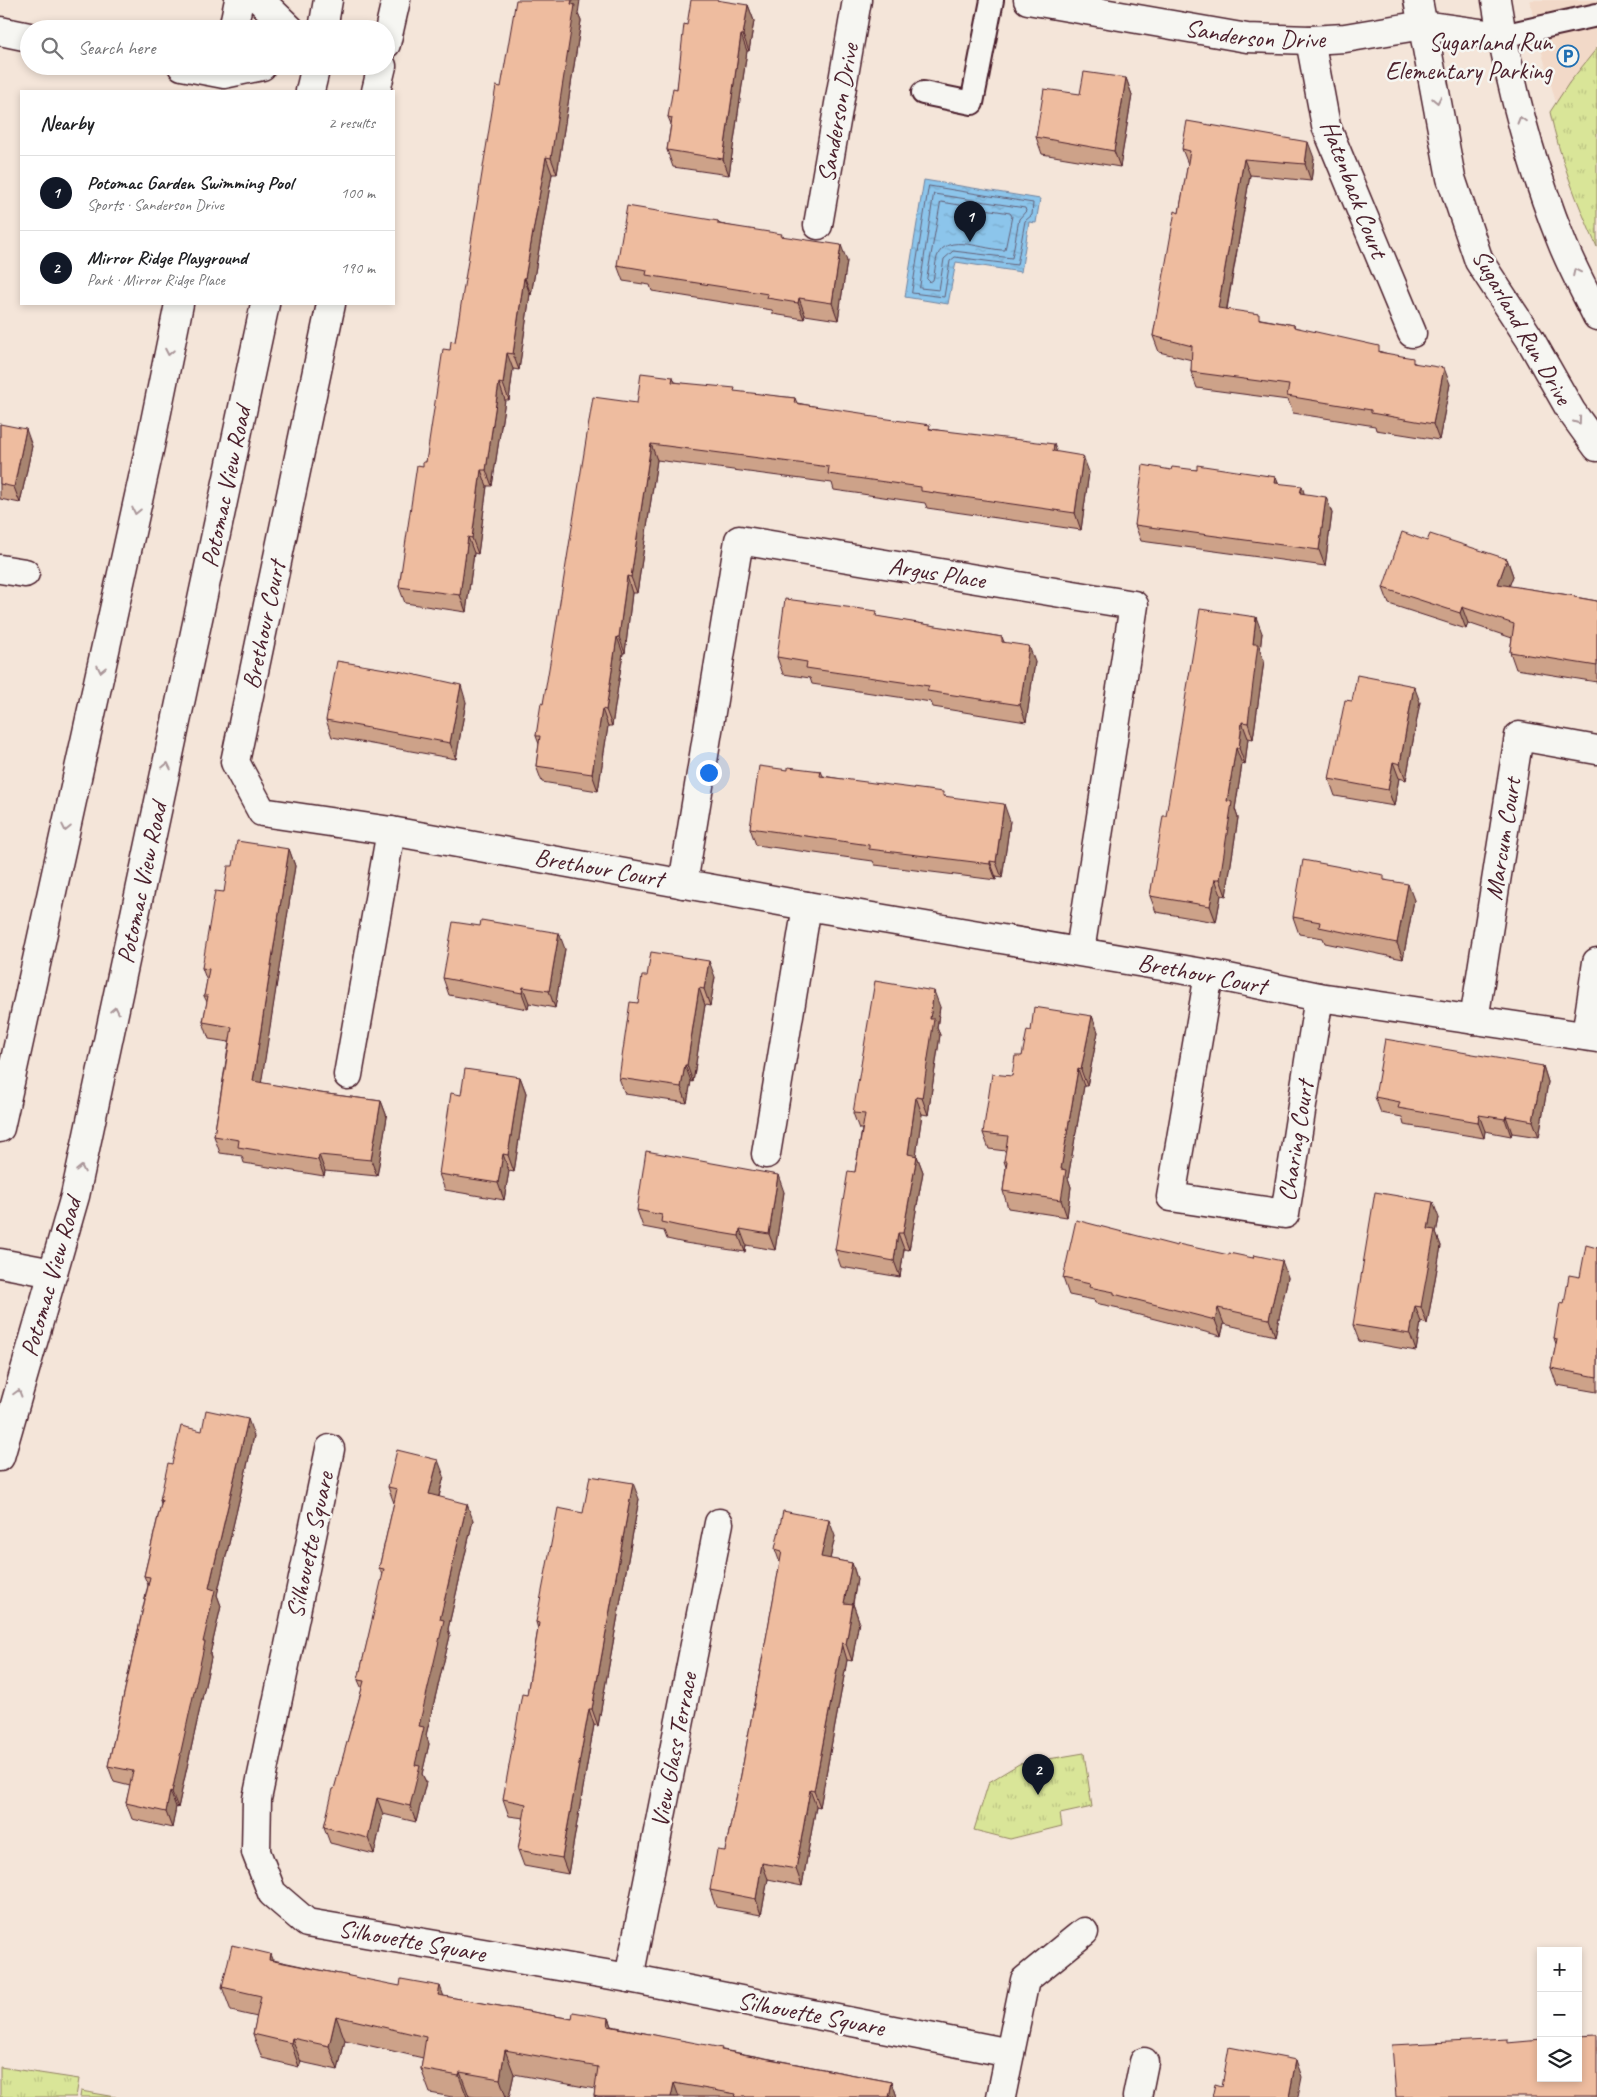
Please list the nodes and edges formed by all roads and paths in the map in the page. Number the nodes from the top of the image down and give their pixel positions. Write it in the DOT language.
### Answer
graph roads {
  1 [pos="239,0"];
  2 [pos="260,0"];
  3 [pos="328,0"];
  4 [pos="396,0"];
  5 [pos="857,0"];
  6 [pos="992,0"];
  7 [pos="1028,0"];
  8 [pos="1496,0"];
  9 [pos="1420,12"];
  10 [pos="1597,15"];
  11 [pos="235,20"];
  12 [pos="281,20"];
  13 [pos="325,20"];
  14 [pos="391,20"];
  15 [pos="0,31"];
  16 [pos="20,35"];
  17 [pos="1502,36"];
  18 [pos="1310,40"];
  19 [pos="314,75"];
  20 [pos="380,75"];
  21 [pos="310,90"];
  22 [pos="376,90"];
  23 [pos="923,94"];
  24 [pos="818,225"];
  25 [pos="179,305"];
  26 [pos="265,305"];
  27 [pos="331,305"];
  28 [pos="1597,316"];
  29 [pos="1412,333"];
  30 [pos="1597,447"];
  31 [pos="1597,750"];
  32 [pos="391,830"];
  33 [pos="683,884"];
  34 [pos="807,906"];
  35 [pos="1080,951"];
  36 [pos="1597,962"];
  37 [pos="1209,974"];
  38 [pos="1319,997"];
  39 [pos="1474,1020"];
  40 [pos="1591,1037"];
  41 [pos="348,1075"];
  42 [pos="0,1128"];
  43 [pos="766,1154"];
  44 [pos="0,1263"];
  45 [pos="53,1273"];
  46 [pos="330,1449"];
  47 [pos="0,1457"];
  48 [pos="719,1523"];
  49 [pos="1084,1932"];
  50 [pos="630,1978"];
  51 [pos="1010,2053"];
  52 [pos="1144,2062"];
  53 [pos="1001,2097"];
  54 [pos="1137,2097"];
  1 -- 11 [label="street"];
  2 -- 12 [label="street"];
  3 -- 13 [label="street"];
  4 -- 14 [label="street"];
  5 -- 24 [label="street, Sanderson Drive"];
  6 -- 23 [label="lane"];
  7 -- 18 [label="street, Sanderson Drive"];
  8 -- 17 [label="street"];
  9 -- 17 [label="street"];
  9 -- 18 [label="street, Sanderson Drive"];
  9 -- 30 [label="street, Sugarland Run Drive, one-way"];
  10 -- 17 [label="lane"];
  15 -- 16 [label="street"];
  28 -- 17 [label="street, one-way"];
  18 -- 29 [label="street, Hatenback Court"];
  19 -- 21 [label="street"];
  20 -- 22 [label="street"];
  25 -- 42 [label="street, one-way"];
  45 -- 26 [label="street, Potomac View Road, one-way"];
  27 -- 32 [label="street, Brethour Court"];
  31 -- 39 [label="street, Marcum Court"];
  32 -- 33 [label="street, Brethour Court"];
  32 -- 41 [label="street"];
  33 -- 34 [label="street, Brethour Court"];
  33 -- 35 [label="street, Argus Place"];
  34 -- 35 [label="street, Brethour Court"];
  34 -- 43 [label="street"];
  35 -- 37 [label="street, Brethour Court"];
  36 -- 40 [label="street"];
  37 -- 38 [label="street, Brethour Court"];
  37 -- 38 [label="street, Charing Court"];
  38 -- 39 [label="street, Brethour Court"];
  39 -- 40 [label="street, Brethour Court"];
  44 -- 45 [label="street"];
  47 -- 45 [label="street, Potomac View Road, one-way"];
  46 -- 50 [label="street, Silhouette Square"];
  48 -- 50 [label="street, View Glass Terrace"];
  49 -- 51 [label="street"];
  50 -- 51 [label="street, Silhouette Square"];
  51 -- 53 [label="street"];
  52 -- 54 [label="street"];
}
